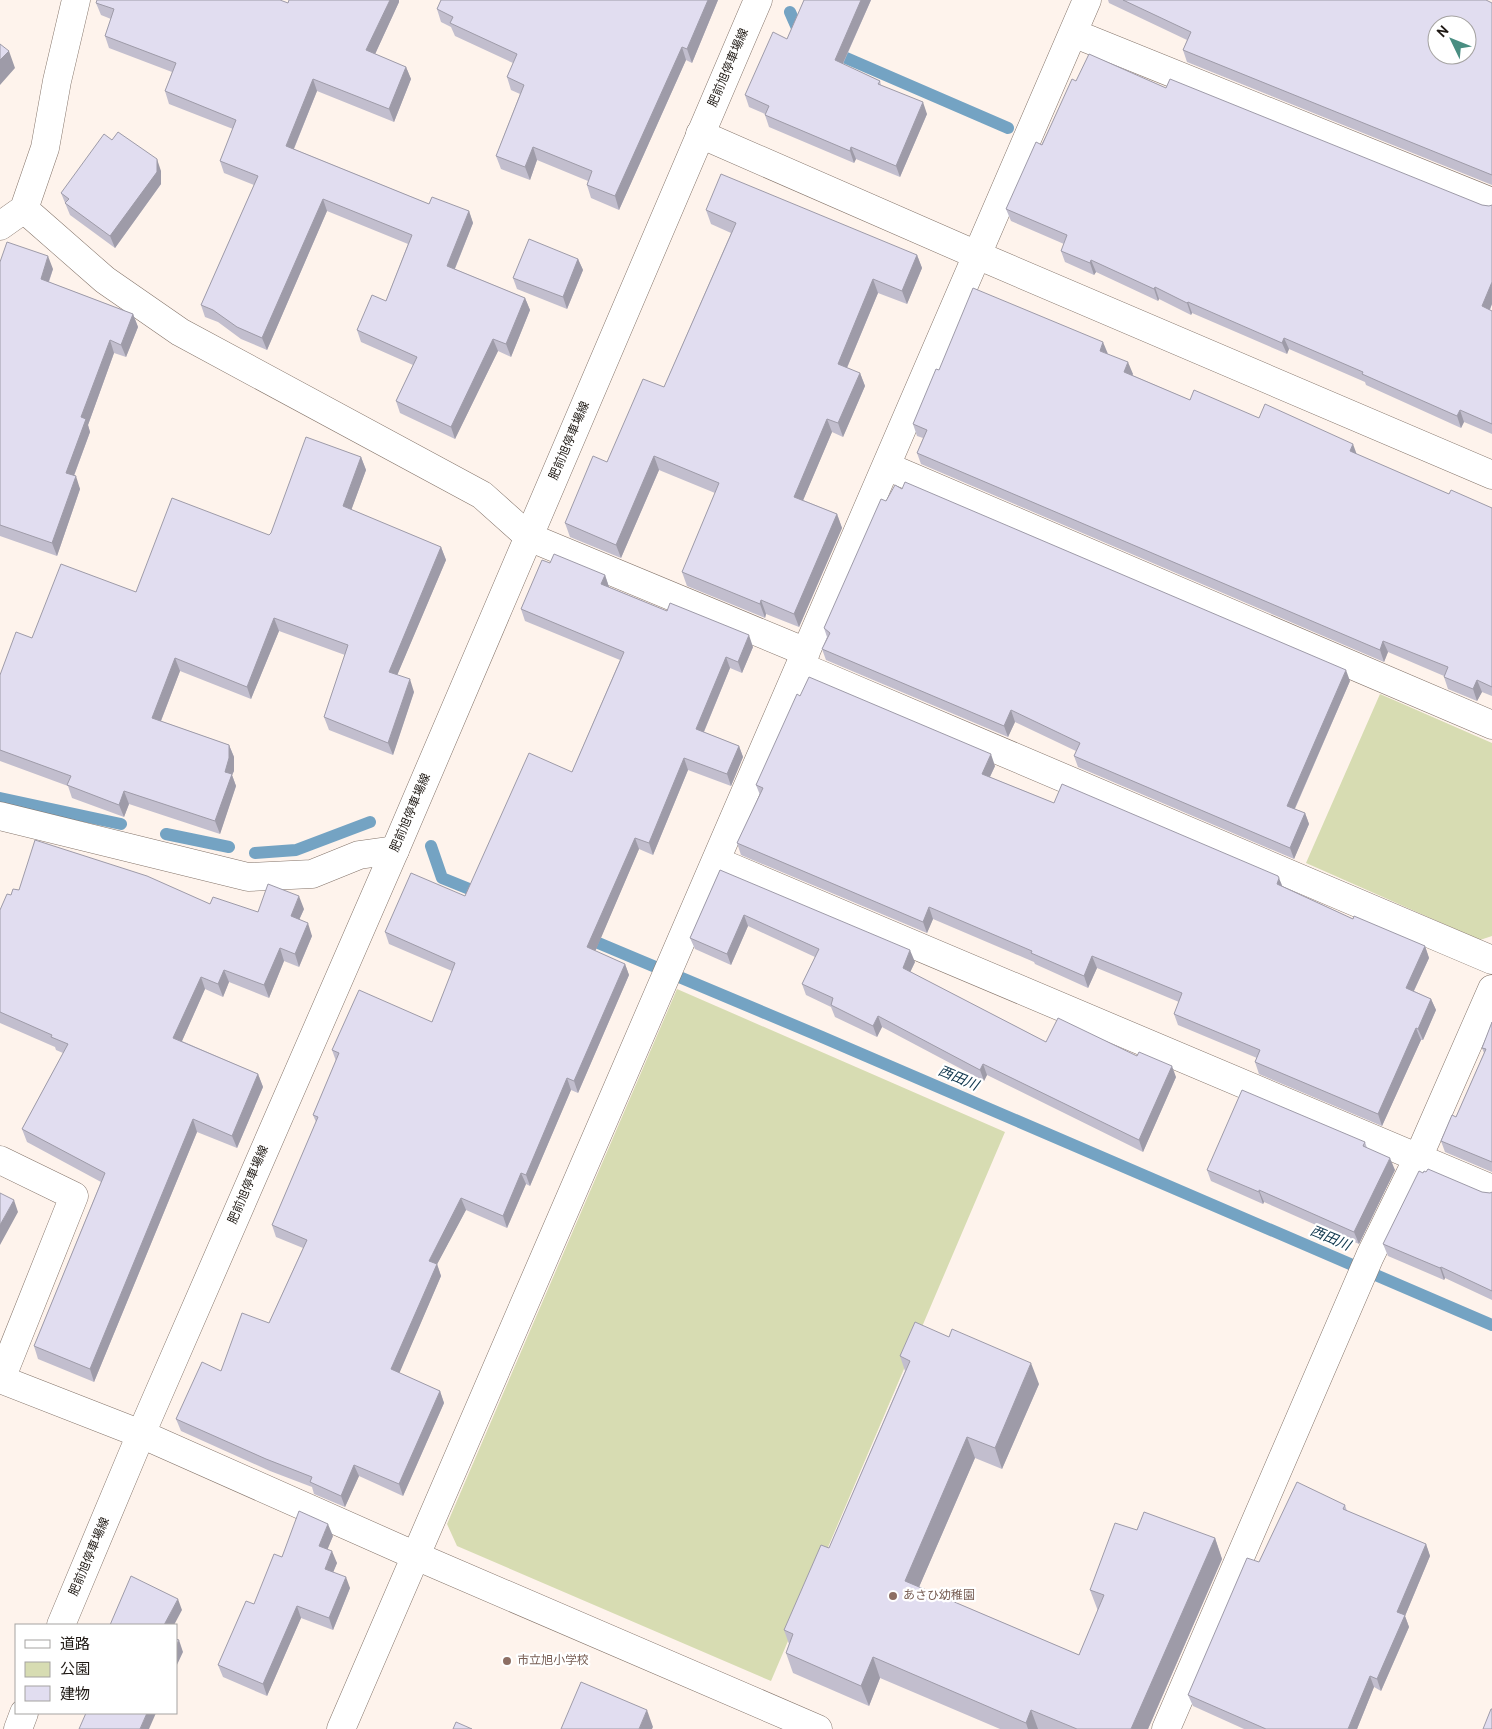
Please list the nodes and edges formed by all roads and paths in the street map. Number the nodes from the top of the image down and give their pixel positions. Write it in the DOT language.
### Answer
graph roads {
  1 [pos="76,0"];
  2 [pos="758,0"];
  3 [pos="1088,0"];
  4 [pos="1074,33"];
  5 [pos="700,134"];
  6 [pos="1492,202"];
  7 [pos="24,209"];
  8 [pos="0,226"];
  9 [pos="977,255"];
  10 [pos="886,466"];
  11 [pos="1492,475"];
  12 [pos="529,537"];
  13 [pos="803,659"];
  14 [pos="1492,725"];
  15 [pos="0,816"];
  16 [pos="395,850"];
  17 [pos="716,860"];
  18 [pos="1492,960"];
  19 [pos="1492,989"];
  20 [pos="1418,1158"];
  21 [pos="0,1160"];
  22 [pos="1492,1189"];
  23 [pos="1,1379"];
  24 [pos="141,1434"];
  25 [pos="416,1556"];
  26 [pos="61,1624"];
  27 [pos="24,1714"];
  28 [pos="18,1729"];
  29 [pos="341,1729"];
  30 [pos="818,1729"];
  31 [pos="1166,1729"];
  1 -- 7 [label="street"];
  2 -- 5 [label="street, 肥前旭停車場線"];
  3 -- 4 [label="street"];
  4 -- 6 [label="street"];
  4 -- 9 [label="street"];
  5 -- 9 [label="street"];
  5 -- 12 [label="street, 肥前旭停車場線"];
  7 -- 8 [label="street"];
  7 -- 12 [label="street"];
  9 -- 10 [label="street"];
  9 -- 11 [label="street"];
  10 -- 13 [label="street"];
  10 -- 14 [label="street"];
  12 -- 13 [label="street"];
  12 -- 16 [label="street, 肥前旭停車場線"];
  13 -- 17 [label="street"];
  13 -- 18 [label="street"];
  15 -- 16 [label="street"];
  16 -- 24 [label="street, 肥前旭停車場線"];
  17 -- 20 [label="street"];
  17 -- 25 [label="street"];
  19 -- 20 [label="street"];
  20 -- 22 [label="street"];
  20 -- 31 [label="street"];
  21 -- 23 [label="street"];
  23 -- 24 [label="street"];
  24 -- 25 [label="street"];
  24 -- 26 [label="street, 肥前旭停車場線"];
  25 -- 29 [label="street"];
  25 -- 30 [label="street"];
  27 -- 28 [label="street"];
}
